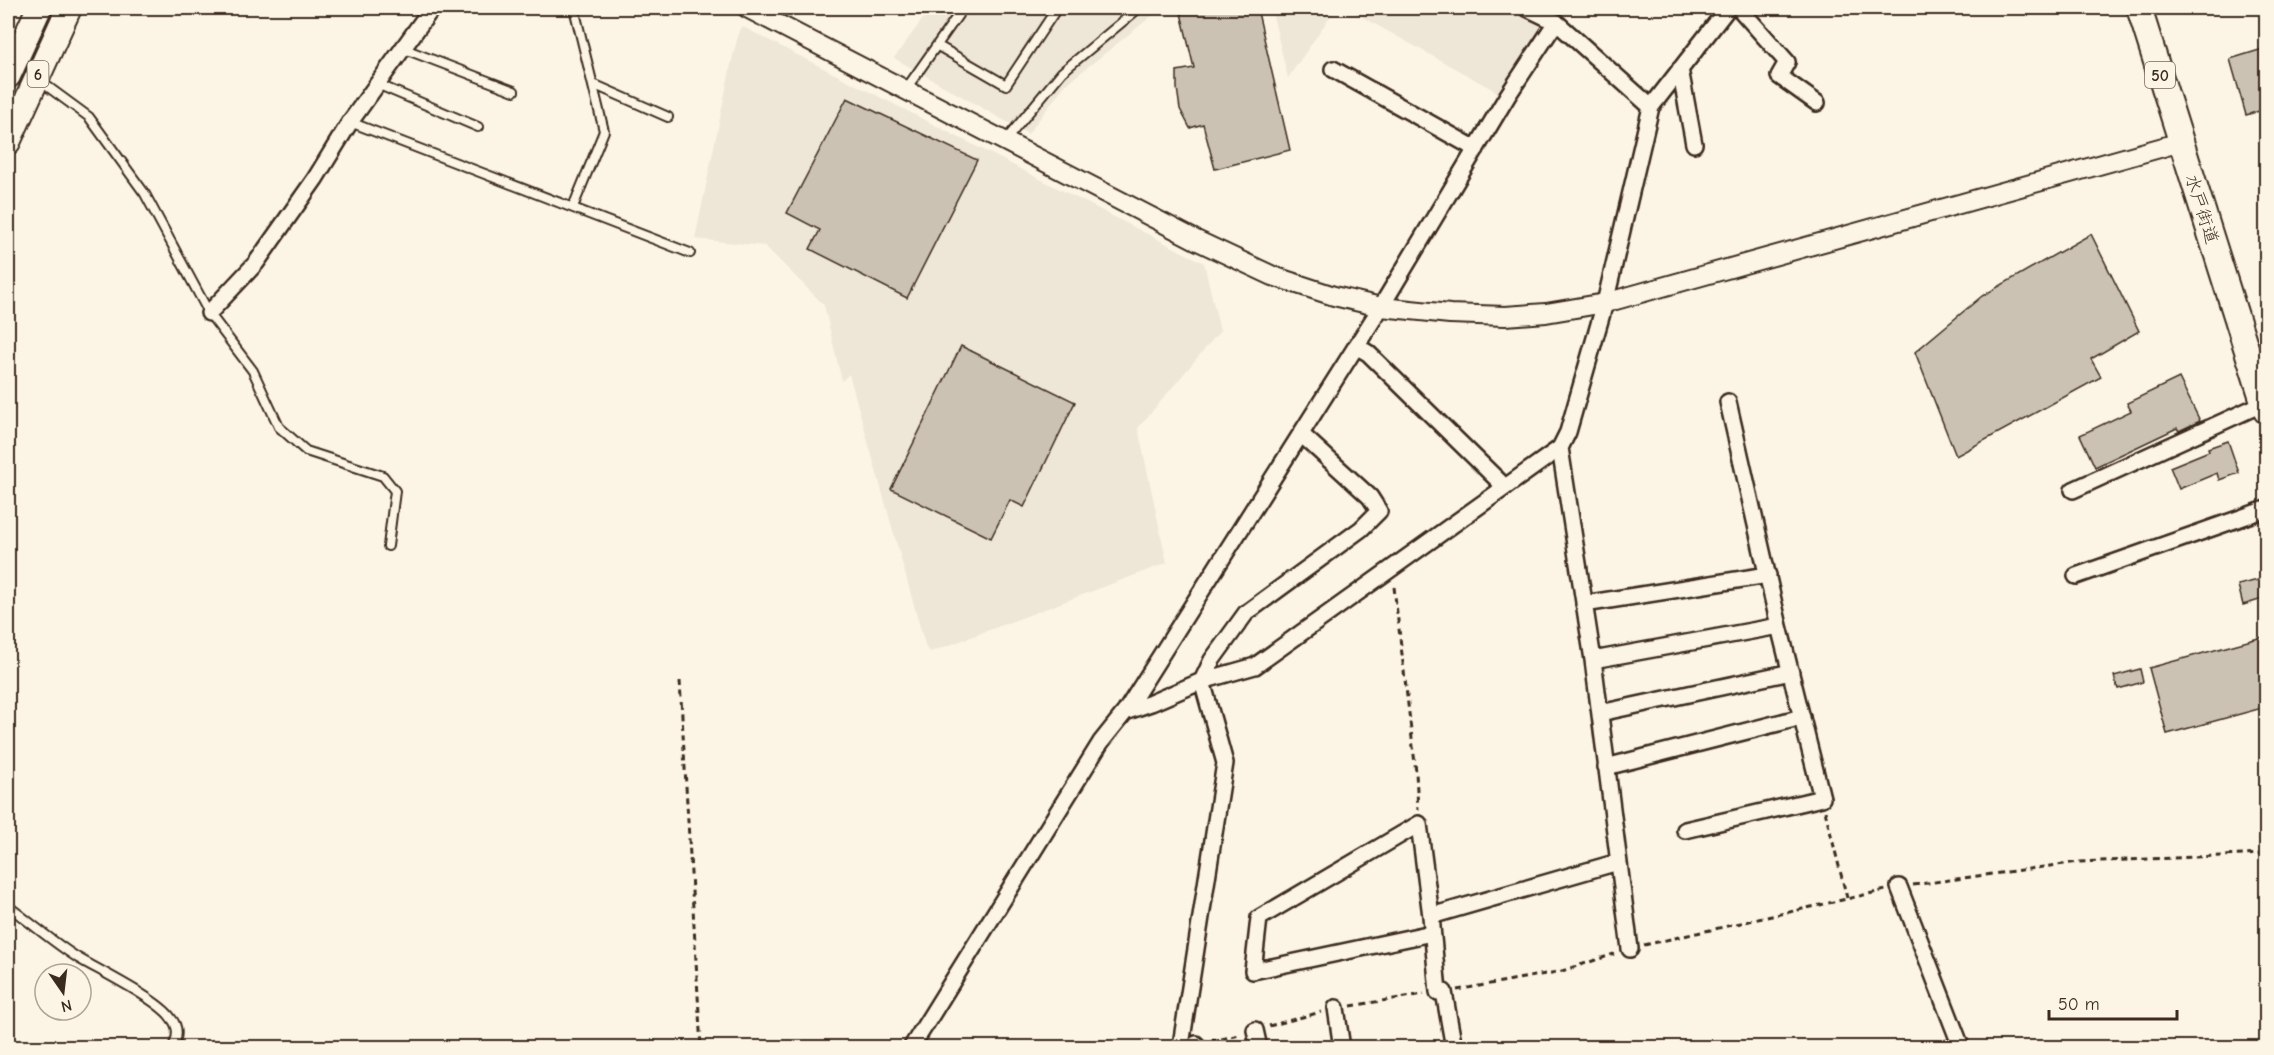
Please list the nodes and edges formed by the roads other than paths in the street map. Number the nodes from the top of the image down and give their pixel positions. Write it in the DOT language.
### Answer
graph roads {
  1 [pos="39,8"];
  2 [pos="69,8"];
  3 [pos="432,8"];
  4 [pos="574,8"];
  5 [pos="747,8"];
  6 [pos="963,8"];
  7 [pos="1057,8"];
  8 [pos="1139,8"];
  9 [pos="1527,8"];
  10 [pos="1728,8"];
  11 [pos="1739,8"];
  12 [pos="2139,8"];
  13 [pos="1556,22"];
  14 [pos="938,46"];
  15 [pos="402,48"];
  16 [pos="1333,69"];
  17 [pos="1680,69"];
  18 [pos="8,76"];
  19 [pos="36,78"];
  20 [pos="377,84"];
  21 [pos="593,84"];
  22 [pos="905,90"];
  23 [pos="513,91"];
  24 [pos="1816,103"];
  25 [pos="1651,107"];
  26 [pos="668,117"];
  27 [pos="350,122"];
  28 [pos="478,127"];
  29 [pos="1005,141"];
  30 [pos="8,142"];
  31 [pos="2181,142"];
  32 [pos="1694,144"];
  33 [pos="1476,149"];
  34 [pos="573,207"];
  35 [pos="690,253"];
  36 [pos="1605,303"];
  37 [pos="1381,307"];
  38 [pos="209,314"];
  39 [pos="1356,346"];
  40 [pos="1728,402"];
  41 [pos="2265,407"];
  42 [pos="1301,434"];
  43 [pos="1560,448"];
  44 [pos="1506,487"];
  45 [pos="2073,490"];
  46 [pos="2266,509"];
  47 [pos="388,546"];
  48 [pos="1768,575"];
  49 [pos="2076,576"];
  50 [pos="1584,604"];
  51 [pos="1779,626"];
  52 [pos="1593,660"];
  53 [pos="1791,672"];
  54 [pos="1202,681"];
  55 [pos="1125,711"];
  56 [pos="1599,713"];
  57 [pos="1802,717"];
  58 [pos="1606,767"];
  59 [pos="1686,830"];
  60 [pos="1618,862"];
  61 [pos="1899,887"];
  62 [pos="8,906"];
  63 [pos="1431,915"];
  64 [pos="1432,933"];
  65 [pos="1630,949"];
  66 [pos="1336,1008"];
  67 [pos="1255,1030"];
  68 [pos="1191,1045"];
  69 [pos="172,1047"];
  70 [pos="911,1047"];
  71 [pos="1259,1047"];
  72 [pos="1342,1047"];
  73 [pos="1454,1047"];
  74 [pos="1950,1047"];
  1 -- 18 [label="main road, 6"];
  2 -- 19 [label="main road, 6"];
  3 -- 15 [label="street"];
  4 -- 21 [label="lane"];
  5 -- 22 [label="street"];
  6 -- 14 [label="lane"];
  7 -- 14 [label="lane"];
  8 -- 29 [label="lane"];
  9 -- 13 [label="street"];
  10 -- 17 [label="street"];
  11 -- 24 [label="street"];
  12 -- 31 [label="main road, 水戸街道 / 50"];
  13 -- 25 [label="street"];
  13 -- 33 [label="street"];
  14 -- 22 [label="lane"];
  15 -- 20 [label="street"];
  15 -- 23 [label="lane"];
  16 -- 33 [label="street"];
  17 -- 25 [label="street"];
  17 -- 32 [label="street"];
  19 -- 30 [label="main road, 6"];
  19 -- 38 [label="lane"];
  20 -- 27 [label="street"];
  20 -- 28 [label="lane"];
  21 -- 26 [label="lane"];
  21 -- 34 [label="lane"];
  22 -- 29 [label="street"];
  25 -- 36 [label="street"];
  27 -- 34 [label="lane"];
  27 -- 38 [label="street"];
  29 -- 37 [label="street"];
  31 -- 36 [label="street"];
  31 -- 41 [label="main road, 水戸街道 / 50"];
  33 -- 37 [label="street"];
  34 -- 35 [label="lane"];
  36 -- 37 [label="street"];
  36 -- 43 [label="street"];
  37 -- 39 [label="street"];
  38 -- 47 [label="lane"];
  39 -- 42 [label="street"];
  39 -- 44 [label="street"];
  40 -- 48 [label="street"];
  41 -- 45 [label="street"];
  42 -- 54 [label="street"];
  42 -- 55 [label="street"];
  43 -- 44 [label="street"];
  43 -- 50 [label="street"];
  44 -- 54 [label="street"];
  46 -- 49 [label="street"];
  48 -- 50 [label="street"];
  48 -- 51 [label="street"];
  50 -- 52 [label="street"];
  51 -- 52 [label="street"];
  51 -- 53 [label="street"];
  52 -- 56 [label="street"];
  53 -- 56 [label="street"];
  53 -- 57 [label="street"];
  54 -- 55 [label="street"];
  54 -- 68 [label="street"];
  55 -- 70 [label="street"];
  56 -- 58 [label="street"];
  57 -- 58 [label="street"];
  57 -- 59 [label="street"];
  58 -- 60 [label="street"];
  60 -- 63 [label="street"];
  60 -- 65 [label="street"];
  61 -- 74 [label="street"];
  62 -- 69 [label="lane"];
  63 -- 64 [label="street"];
  63 -- 64 [label="street"];
  64 -- 73 [label="street"];
  66 -- 72 [label="street"];
  67 -- 71 [label="street"];
}
